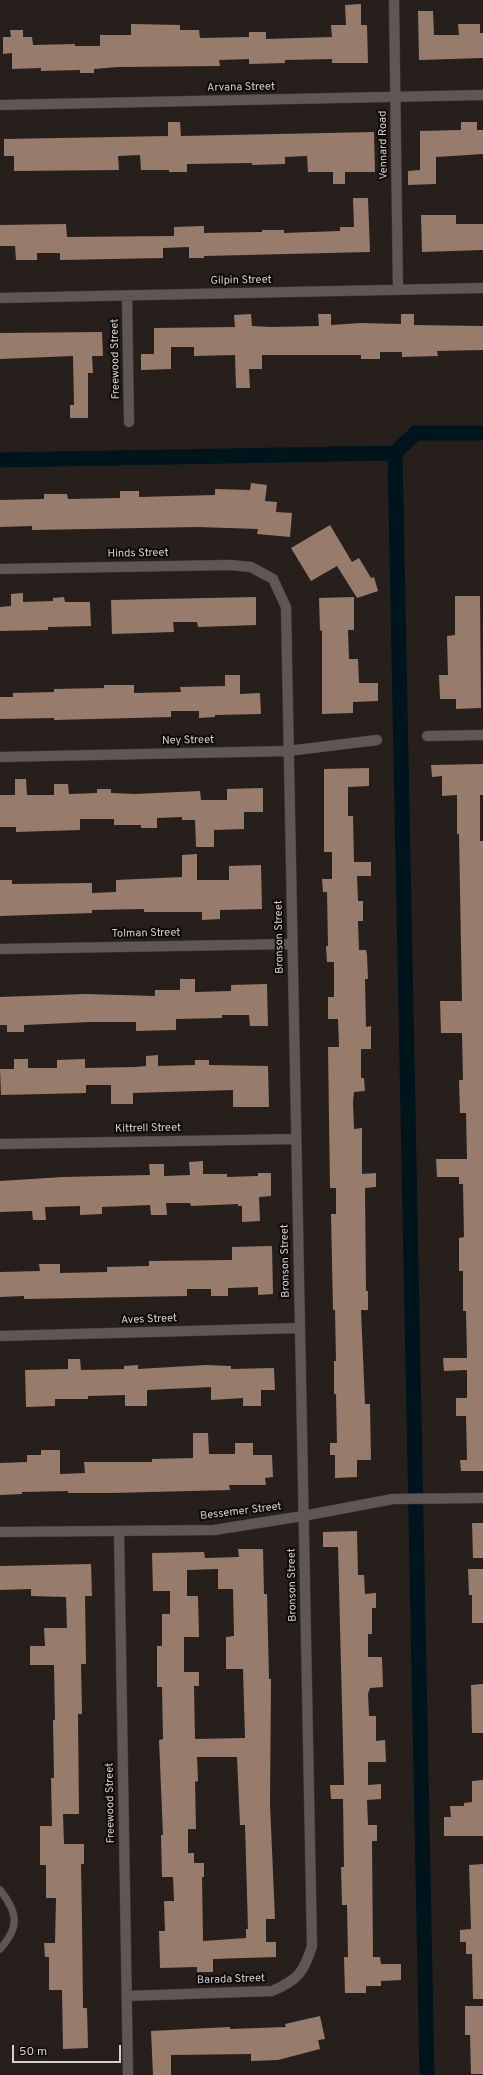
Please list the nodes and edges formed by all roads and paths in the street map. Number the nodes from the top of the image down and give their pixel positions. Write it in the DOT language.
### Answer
graph roads {
  1 [pos="394,0"];
  2 [pos="483,95"];
  3 [pos="396,97"];
  4 [pos="0,105"];
  5 [pos="483,288"];
  6 [pos="398,290"];
  7 [pos="127,296"];
  8 [pos="0,298"];
  9 [pos="129,422"];
  10 [pos="0,569"];
  11 [pos="273,579"];
  12 [pos="483,735"];
  13 [pos="427,736"];
  14 [pos="377,740"];
  15 [pos="288,751"];
  16 [pos="0,757"];
  17 [pos="292,944"];
  18 [pos="0,949"];
  19 [pos="296,1138"];
  20 [pos="0,1144"];
  21 [pos="300,1328"];
  22 [pos="0,1336"];
  23 [pos="483,1498"];
  24 [pos="303,1516"];
  25 [pos="119,1531"];
  26 [pos="0,1532"];
  27 [pos="0,1890"];
  28 [pos="312,1946"];
  29 [pos="0,1949"];
  30 [pos="127,1996"];
  31 [pos="128,2075"];
  1 -- 3 [label="street, Vennard Road"];
  2 -- 3 [label="street, Arvana Street"];
  3 -- 4 [label="street, Arvana Street"];
  3 -- 6 [label="street, Vennard Road"];
  5 -- 6 [label="street, Gilpin Street"];
  6 -- 7 [label="street, Gilpin Street"];
  7 -- 8 [label="street, Gilpin Street"];
  7 -- 9 [label="street, Freewood Street"];
  10 -- 11 [label="street, Hinds Street"];
  11 -- 15 [label="street, Bronson Street"];
  12 -- 13 [label="street"];
  14 -- 15 [label="street, Ney Street"];
  15 -- 16 [label="street, Ney Street"];
  15 -- 17 [label="street, Bronson Street"];
  17 -- 18 [label="street, Tolman Street"];
  17 -- 19 [label="street, Bronson Street"];
  19 -- 20 [label="street, Kittrell Street"];
  19 -- 21 [label="street, Bronson Street"];
  21 -- 22 [label="street, Aves Street"];
  21 -- 24 [label="street, Bronson Street"];
  23 -- 24 [label="street, Bessemer Street"];
  24 -- 25 [label="street, Bessemer Street"];
  24 -- 28 [label="street, Bronson Street"];
  25 -- 26 [label="street, Bessemer Street"];
  25 -- 30 [label="street, Freewood Street"];
  27 -- 29 [label="lane"];
  28 -- 30 [label="street, Barada Street"];
  30 -- 31 [label="street, Freewood Street"];
}
